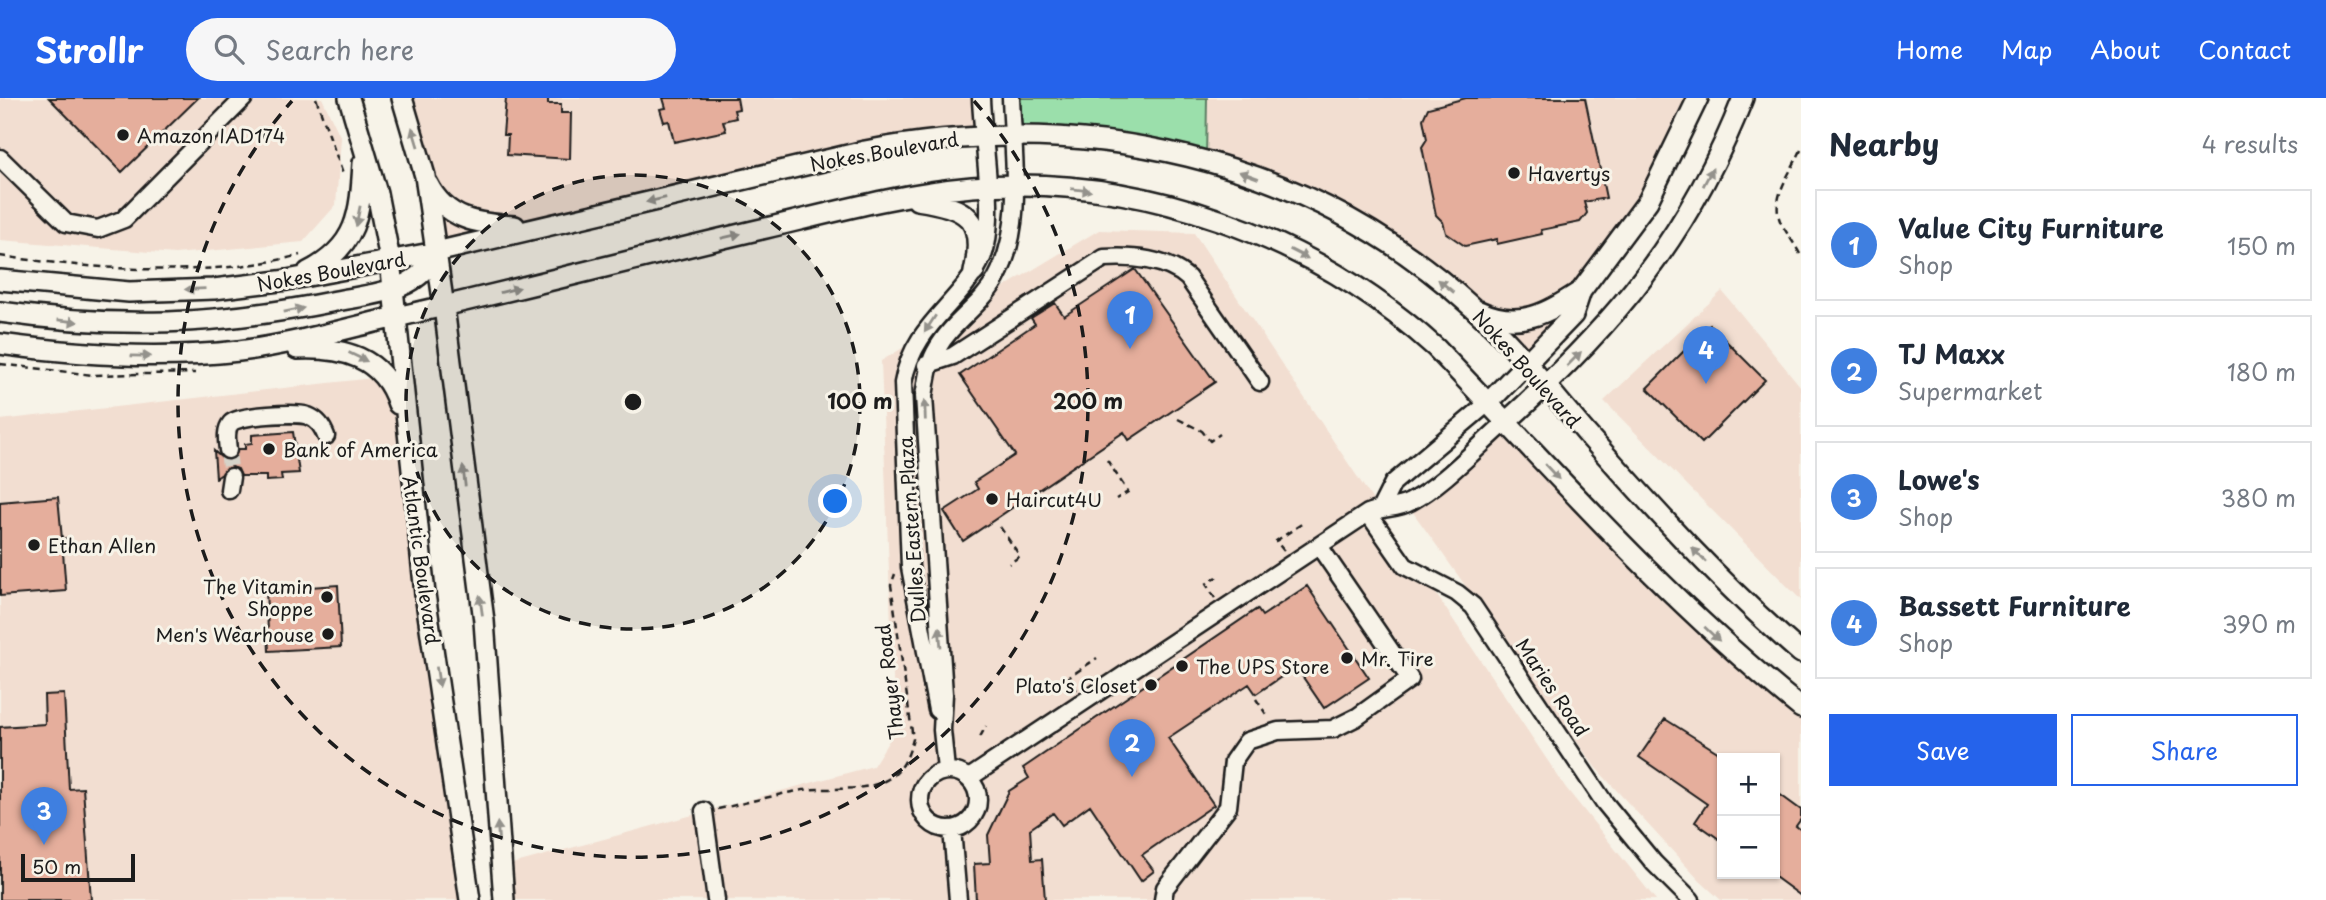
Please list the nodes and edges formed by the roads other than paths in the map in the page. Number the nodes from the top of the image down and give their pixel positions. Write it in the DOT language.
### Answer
graph roads {
  1 [pos="244,98"];
  2 [pos="349,98"];
  3 [pos="402,98"];
  4 [pos="981,98"];
  5 [pos="1011,98"];
  6 [pos="1698,98"];
  7 [pos="1743,98"];
  8 [pos="1012,134"];
  9 [pos="982,135"];
  10 [pos="364,148"];
  11 [pos="0,158"];
  12 [pos="425,176"];
  13 [pos="988,186"];
  14 [pos="1013,187"];
  15 [pos="898,198"];
  16 [pos="537,228"];
  17 [pos="436,252"];
  18 [pos="390,260"];
  19 [pos="974,272"];
  20 [pos="0,280"];
  21 [pos="287,280"];
  22 [pos="393,290"];
  23 [pos="1581,292"];
  24 [pos="444,307"];
  25 [pos="1473,308"];
  26 [pos="0,312"];
  27 [pos="395,318"];
  28 [pos="0,344"];
  29 [pos="243,351"];
  30 [pos="906,364"];
  31 [pos="1528,364"];
  32 [pos="930,365"];
  33 [pos="1260,382"];
  34 [pos="1546,386"];
  35 [pos="1488,402"];
  36 [pos="1506,422"];
  37 [pos="405,425"];
  38 [pos="326,436"];
  39 [pos="228,450"];
  40 [pos="1375,510"];
  41 [pos="1319,546"];
  42 [pos="1801,653"];
  43 [pos="1801,708"];
  44 [pos="942,730"];
  45 [pos="946,771"];
  46 [pos="969,778"];
  47 [pos="704,811"];
  48 [pos="952,829"];
  49 [pos="470,900"];
  50 [pos="505,900"];
  51 [pos="716,900"];
  52 [pos="958,900"];
  53 [pos="1163,900"];
  54 [pos="1691,900"];
  1 -- 11 [label="street"];
  2 -- 10 [label="main road, Atlantic Boulevard"];
  12 -- 3 [label="main road, one-way"];
  4 -- 9 [label="street, Dulles Eastern Plaza"];
  5 -- 8 [label="street, Dulles Eastern Plaza"];
  6 -- 23 [label="main road"];
  34 -- 7 [label="main road, one-way"];
  8 -- 9 [label="main road, Nokes Boulevard"];
  8 -- 14 [label="street, Dulles Eastern Plaza"];
  25 -- 8 [label="main road, Nokes Boulevard, one-way"];
  9 -- 13 [label="street, Dulles Eastern Plaza"];
  9 -- 16 [label="main road, Nokes Boulevard, one-way"];
  10 -- 18 [label="main road, Atlantic Boulevard"];
  10 -- 21 [label="main road, one-way"];
  12 -- 16 [label="main road"];
  12 -- 17 [label="main road"];
  13 -- 14 [label="main road"];
  13 -- 15 [label="main road"];
  13 -- 19 [label="street, Dulles Eastern Plaza"];
  14 -- 32 [label="street, Dulles Eastern Plaza"];
  14 -- 35 [label="main road, one-way"];
  15 -- 19 [label="main road"];
  24 -- 15 [label="main road, one-way"];
  16 -- 17 [label="main road, Nokes Boulevard"];
  17 -- 18 [label="main road, Nokes Boulevard"];
  17 -- 22 [label="main road"];
  17 -- 24 [label="main road"];
  18 -- 21 [label="main road, Nokes Boulevard"];
  18 -- 22 [label="main road, Atlantic Boulevard"];
  19 -- 30 [label="street, Dulles Eastern Plaza, one-way"];
  21 -- 20 [label="main road, Nokes Boulevard, one-way"];
  26 -- 22 [label="main road, one-way"];
  22 -- 27 [label="main road, Atlantic Boulevard"];
  23 -- 25 [label="main road"];
  23 -- 31 [label="main road"];
  24 -- 27 [label="main road"];
  50 -- 24 [label="main road, one-way"];
  25 -- 31 [label="main road, Nokes Boulevard"];
  27 -- 29 [label="main road"];
  27 -- 37 [label="main road, Atlantic Boulevard"];
  28 -- 29 [label="main road, one-way"];
  29 -- 37 [label="main road, one-way"];
  30 -- 32 [label="street"];
  30 -- 44 [label="street, Dulles Eastern Plaza"];
  31 -- 34 [label="main road, Nokes Boulevard"];
  31 -- 35 [label="main road"];
  32 -- 33 [label="street"];
  44 -- 32 [label="street, Dulles Eastern Plaza, one-way"];
  34 -- 36 [label="main road"];
  42 -- 34 [label="main road, Nokes Boulevard, one-way"];
  35 -- 36 [label="main road"];
  35 -- 40 [label="street"];
  36 -- 40 [label="street"];
  36 -- 43 [label="main road, one-way"];
  37 -- 49 [label="main road, Atlantic Boulevard, one-way"];
  38 -- 39 [label="street"];
  40 -- 41 [label="street"];
  40 -- 54 [label="street, Maries Road"];
  41 -- 46 [label="street"];
  41 -- 53 [label="street"];
  44 -- 45 [label="street, Dulles Eastern Plaza"];
  45 -- 46 [label="street"];
  45 -- 48 [label="street"];
  46 -- 48 [label="street"];
  47 -- 51 [label="street"];
  48 -- 52 [label="street"];
}
